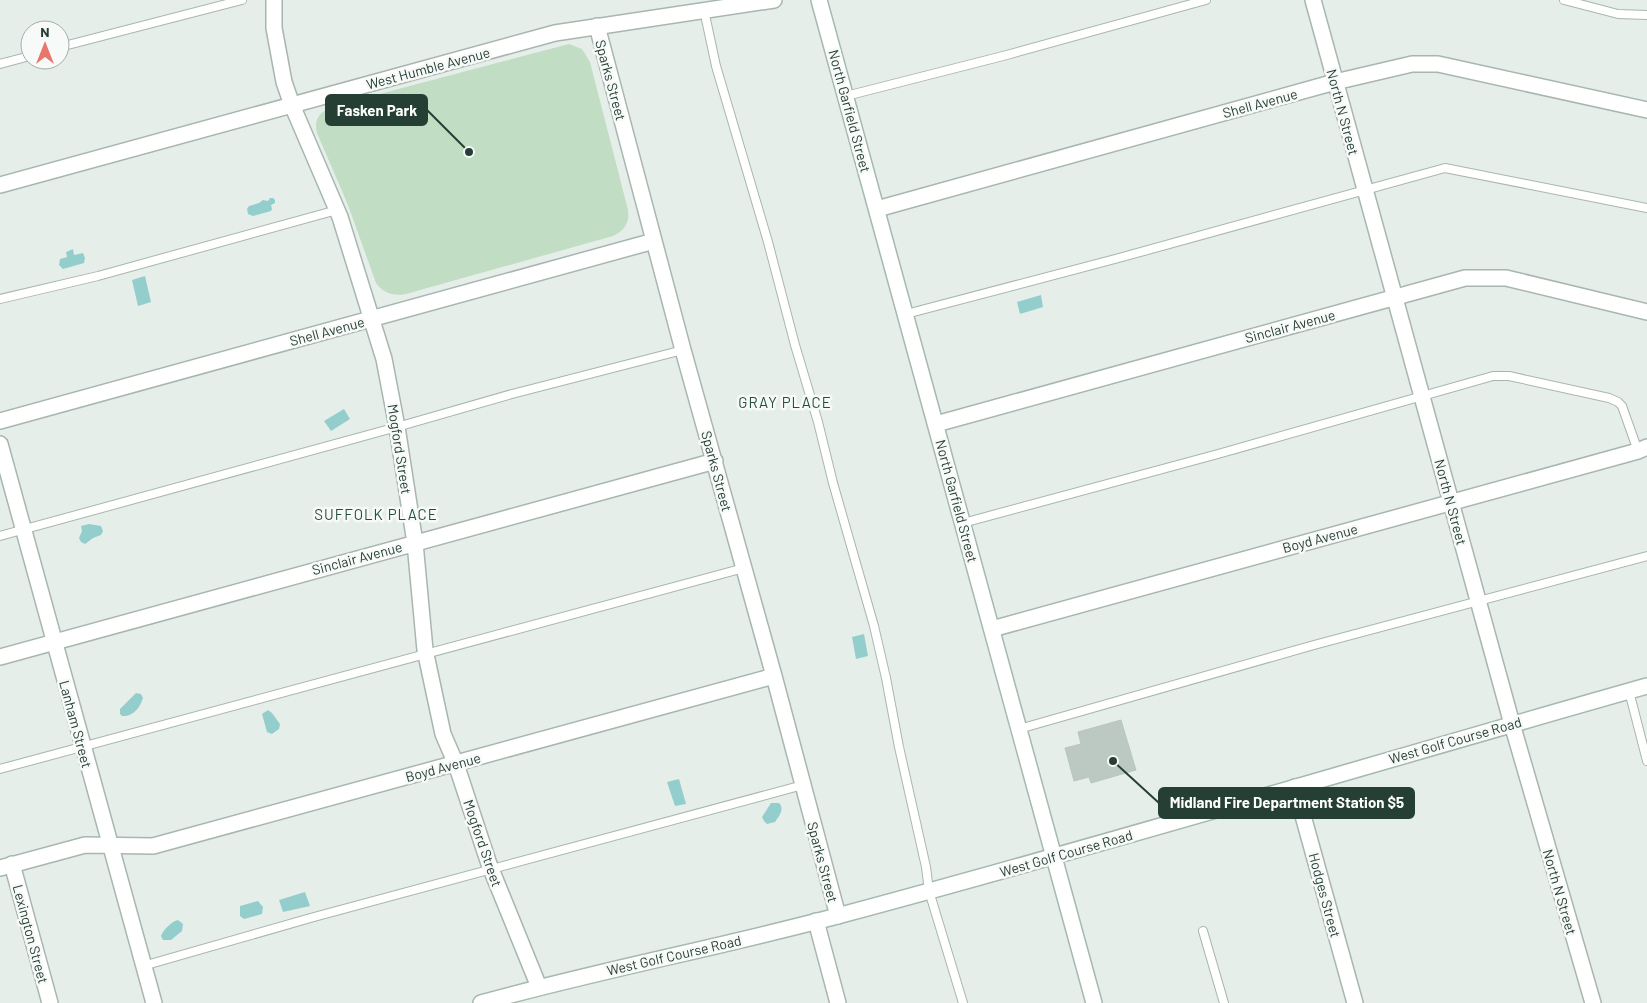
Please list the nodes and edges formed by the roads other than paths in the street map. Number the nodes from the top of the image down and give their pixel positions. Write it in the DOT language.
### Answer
graph roads {
  1 [pos="242,0"];
  2 [pos="274,0"];
  3 [pos="774,0"];
  4 [pos="819,0"];
  5 [pos="1206,0"];
  6 [pos="1313,0"];
  7 [pos="1564,0"];
  8 [pos="704,10"];
  9 [pos="1647,15"];
  10 [pos="597,26"];
  11 [pos="70,44"];
  12 [pos="20,59"];
  13 [pos="0,64"];
  14 [pos="1335,82"];
  15 [pos="846,96"];
  16 [pos="292,105"];
  17 [pos="1647,110"];
  18 [pos="0,185"];
  19 [pos="1365,190"];
  20 [pos="1647,208"];
  21 [pos="877,209"];
  22 [pos="337,210"];
  23 [pos="654,241"];
  24 [pos="1394,298"];
  25 [pos="0,299"];
  26 [pos="1647,312"];
  27 [pos="906,314"];
  28 [pos="373,319"];
  29 [pos="683,350"];
  30 [pos="1422,397"];
  31 [pos="0,421"];
  32 [pos="936,424"];
  33 [pos="397,427"];
  34 [pos="0,444"];
  35 [pos="1642,449"];
  36 [pos="715,461"];
  37 [pos="1450,502"];
  38 [pos="963,523"];
  39 [pos="23,530"];
  40 [pos="0,536"];
  41 [pos="415,542"];
  42 [pos="1647,556"];
  43 [pos="744,568"];
  44 [pos="1478,602"];
  45 [pos="992,629"];
  46 [pos="54,642"];
  47 [pos="425,654"];
  48 [pos="0,657"];
  49 [pos="774,676"];
  50 [pos="1647,686"];
  51 [pos="1628,691"];
  52 [pos="1512,724"];
  53 [pos="1019,729"];
  54 [pos="83,748"];
  55 [pos="1647,761"];
  56 [pos="456,764"];
  57 [pos="0,769"];
  58 [pos="802,785"];
  59 [pos="1296,787"];
  60 [pos="109,844"];
  61 [pos="1054,857"];
  62 [pos="6,866"];
  63 [pos="491,869"];
  64 [pos="929,891"];
  65 [pos="838,916"];
  66 [pos="816,921"];
  67 [pos="1203,931"];
  68 [pos="143,966"];
  69 [pos="539,987"];
  70 [pos="50,1003"];
  71 [pos="154,1003"];
  72 [pos="481,1003"];
  73 [pos="838,1003"];
  74 [pos="963,1003"];
  75 [pos="1094,1003"];
  76 [pos="1224,1003"];
  77 [pos="1355,1003"];
  78 [pos="1593,1003"];
  1 -- 11 [label="lane"];
  2 -- 16 [label="street, Mogford Street"];
  3 -- 8 [label="street, West Humble Avenue"];
  4 -- 15 [label="street, North Garfield Street"];
  5 -- 15 [label="lane"];
  6 -- 14 [label="street, North N Street"];
  7 -- 9 [label="lane"];
  8 -- 10 [label="street, West Humble Avenue"];
  8 -- 64 [label="lane"];
  10 -- 16 [label="street, West Humble Avenue"];
  10 -- 23 [label="street, Sparks Street"];
  12 -- 13 [label="lane"];
  14 -- 17 [label="street, Shell Avenue"];
  14 -- 19 [label="street, North N Street"];
  14 -- 21 [label="street, Shell Avenue"];
  15 -- 21 [label="street, North Garfield Street"];
  16 -- 18 [label="street, West Humble Avenue"];
  16 -- 22 [label="street, Mogford Street"];
  19 -- 20 [label="lane"];
  19 -- 24 [label="street, North N Street"];
  19 -- 27 [label="lane"];
  21 -- 27 [label="street, North Garfield Street"];
  22 -- 25 [label="lane"];
  22 -- 28 [label="street, Mogford Street"];
  23 -- 28 [label="street, Shell Avenue"];
  23 -- 29 [label="street, Sparks Street"];
  24 -- 26 [label="street, Sinclair Avenue"];
  24 -- 30 [label="street, North N Street"];
  24 -- 32 [label="street, Sinclair Avenue"];
  27 -- 32 [label="street, North Garfield Street"];
  28 -- 31 [label="street, Shell Avenue"];
  28 -- 33 [label="street, Mogford Street"];
  29 -- 33 [label="lane"];
  29 -- 36 [label="street, Sparks Street"];
  30 -- 35 [label="lane"];
  30 -- 37 [label="street, North N Street"];
  30 -- 38 [label="lane"];
  32 -- 38 [label="street, North Garfield Street"];
  33 -- 39 [label="lane"];
  33 -- 41 [label="street, Mogford Street"];
  34 -- 39 [label="street, Lanham Street"];
  35 -- 37 [label="street, Boyd Avenue"];
  36 -- 41 [label="street, Sinclair Avenue"];
  36 -- 43 [label="street, Sparks Street"];
  37 -- 44 [label="street, North N Street"];
  37 -- 45 [label="street, Boyd Avenue"];
  38 -- 45 [label="street, North Garfield Street"];
  39 -- 40 [label="lane"];
  39 -- 46 [label="street, Lanham Street"];
  41 -- 46 [label="street, Sinclair Avenue"];
  41 -- 47 [label="street, Mogford Street"];
  42 -- 44 [label="lane"];
  43 -- 47 [label="lane"];
  43 -- 49 [label="street, Sparks Street"];
  44 -- 52 [label="street, North N Street"];
  44 -- 53 [label="lane"];
  45 -- 53 [label="street, North Garfield Street"];
  46 -- 48 [label="street, Sinclair Avenue"];
  46 -- 54 [label="street, Lanham Street"];
  47 -- 54 [label="lane"];
  47 -- 56 [label="street, Mogford Street"];
  49 -- 56 [label="street, Boyd Avenue"];
  49 -- 58 [label="street, Sparks Street"];
  50 -- 51 [label="street, West Golf Course Road"];
  51 -- 52 [label="street, West Golf Course Road"];
  51 -- 55 [label="lane"];
  52 -- 59 [label="street, West Golf Course Road"];
  52 -- 78 [label="street, North N Street"];
  53 -- 61 [label="street, North Garfield Street"];
  54 -- 57 [label="lane"];
  54 -- 60 [label="street, Lanham Street"];
  56 -- 60 [label="street, Boyd Avenue"];
  56 -- 63 [label="street, Mogford Street"];
  58 -- 63 [label="lane"];
  58 -- 65 [label="street, Sparks Street"];
  59 -- 61 [label="street, West Golf Course Road"];
  59 -- 77 [label="street, Hodges Street"];
  60 -- 62 [label="street, Boyd Avenue"];
  60 -- 68 [label="street, Lanham Street"];
  61 -- 64 [label="street, West Golf Course Road"];
  61 -- 75 [label="street, North Garfield Street"];
  62 -- 70 [label="street, Lexington Street"];
  63 -- 68 [label="lane"];
  63 -- 69 [label="street, Mogford Street"];
  64 -- 65 [label="street, West Golf Course Road"];
  64 -- 74 [label="lane"];
  65 -- 66 [label="street, West Golf Course Road"];
  66 -- 69 [label="street, West Golf Course Road"];
  66 -- 73 [label="street, Sparks Street"];
  67 -- 76 [label="lane"];
  68 -- 71 [label="street, Lanham Street"];
  69 -- 72 [label="street, West Golf Course Road"];
}
